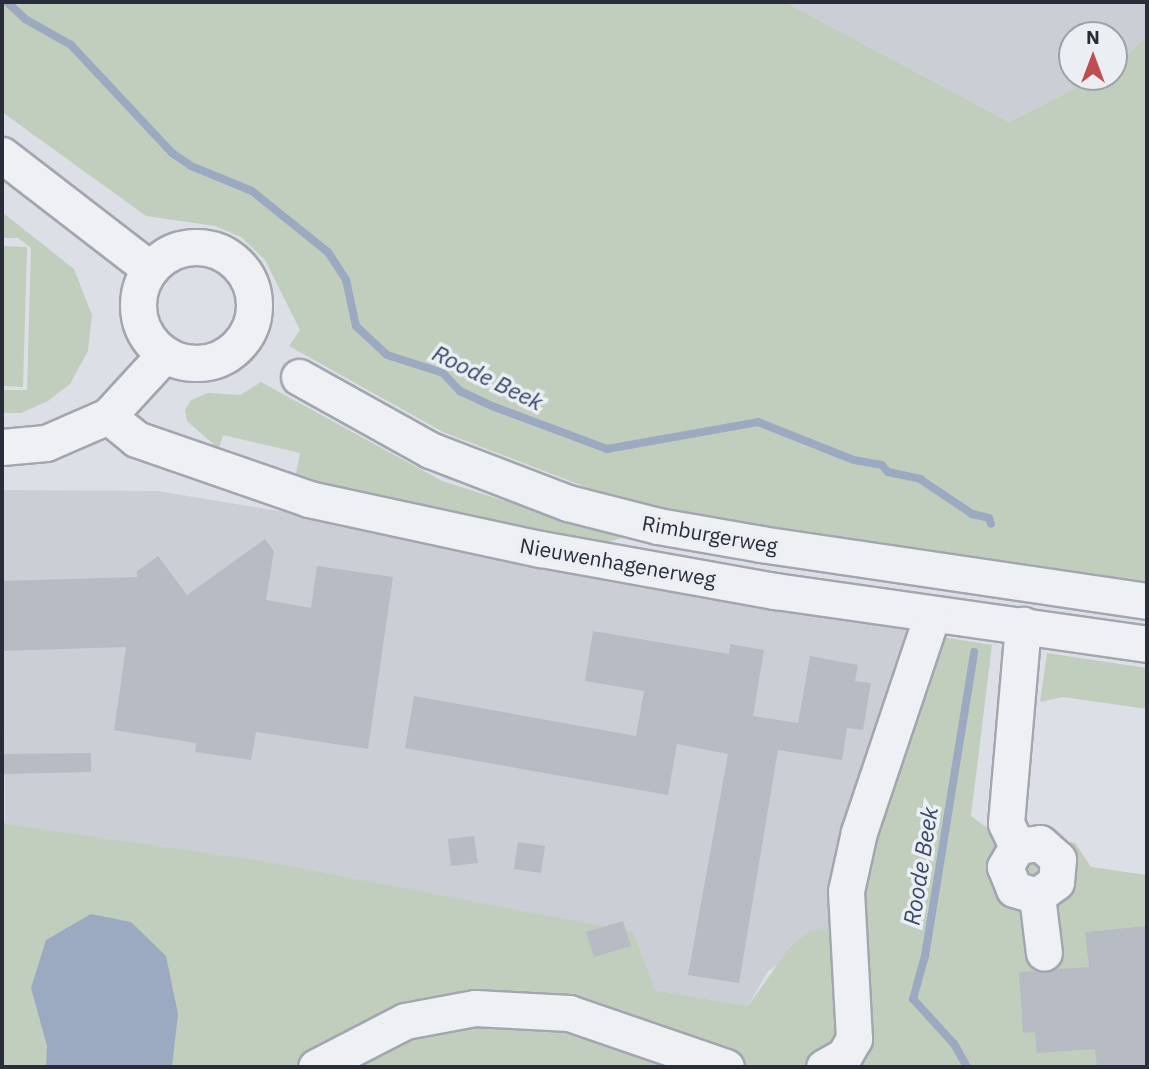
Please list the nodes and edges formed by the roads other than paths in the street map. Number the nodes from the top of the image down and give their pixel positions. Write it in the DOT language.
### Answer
graph roads {
  1 [pos="2,155"];
  2 [pos="150,269"];
  3 [pos="165,354"];
  4 [pos="299,377"];
  5 [pos="108,416"];
  6 [pos="2,447"];
  7 [pos="1147,601"];
  8 [pos="932,615"];
  9 [pos="1023,625"];
  10 [pos="1147,644"];
  11 [pos="1044,953"];
  12 [pos="316,1067"];
  13 [pos="726,1067"];
  14 [pos="824,1067"];
  1 -- 2 [label="street"];
  2 -- 3 [label="street"];
  2 -- 3 [label="street"];
  3 -- 5 [label="street"];
  4 -- 7 [label="street, Rimburgerweg"];
  5 -- 6 [label="street"];
  5 -- 8 [label="street, Nieuwenhagenerweg"];
  8 -- 9 [label="street, Nieuwenhagenerweg"];
  8 -- 14 [label="street"];
  9 -- 10 [label="street, Nieuwenhagenerweg"];
  9 -- 11 [label="street"];
  12 -- 13 [label="street"];
}
